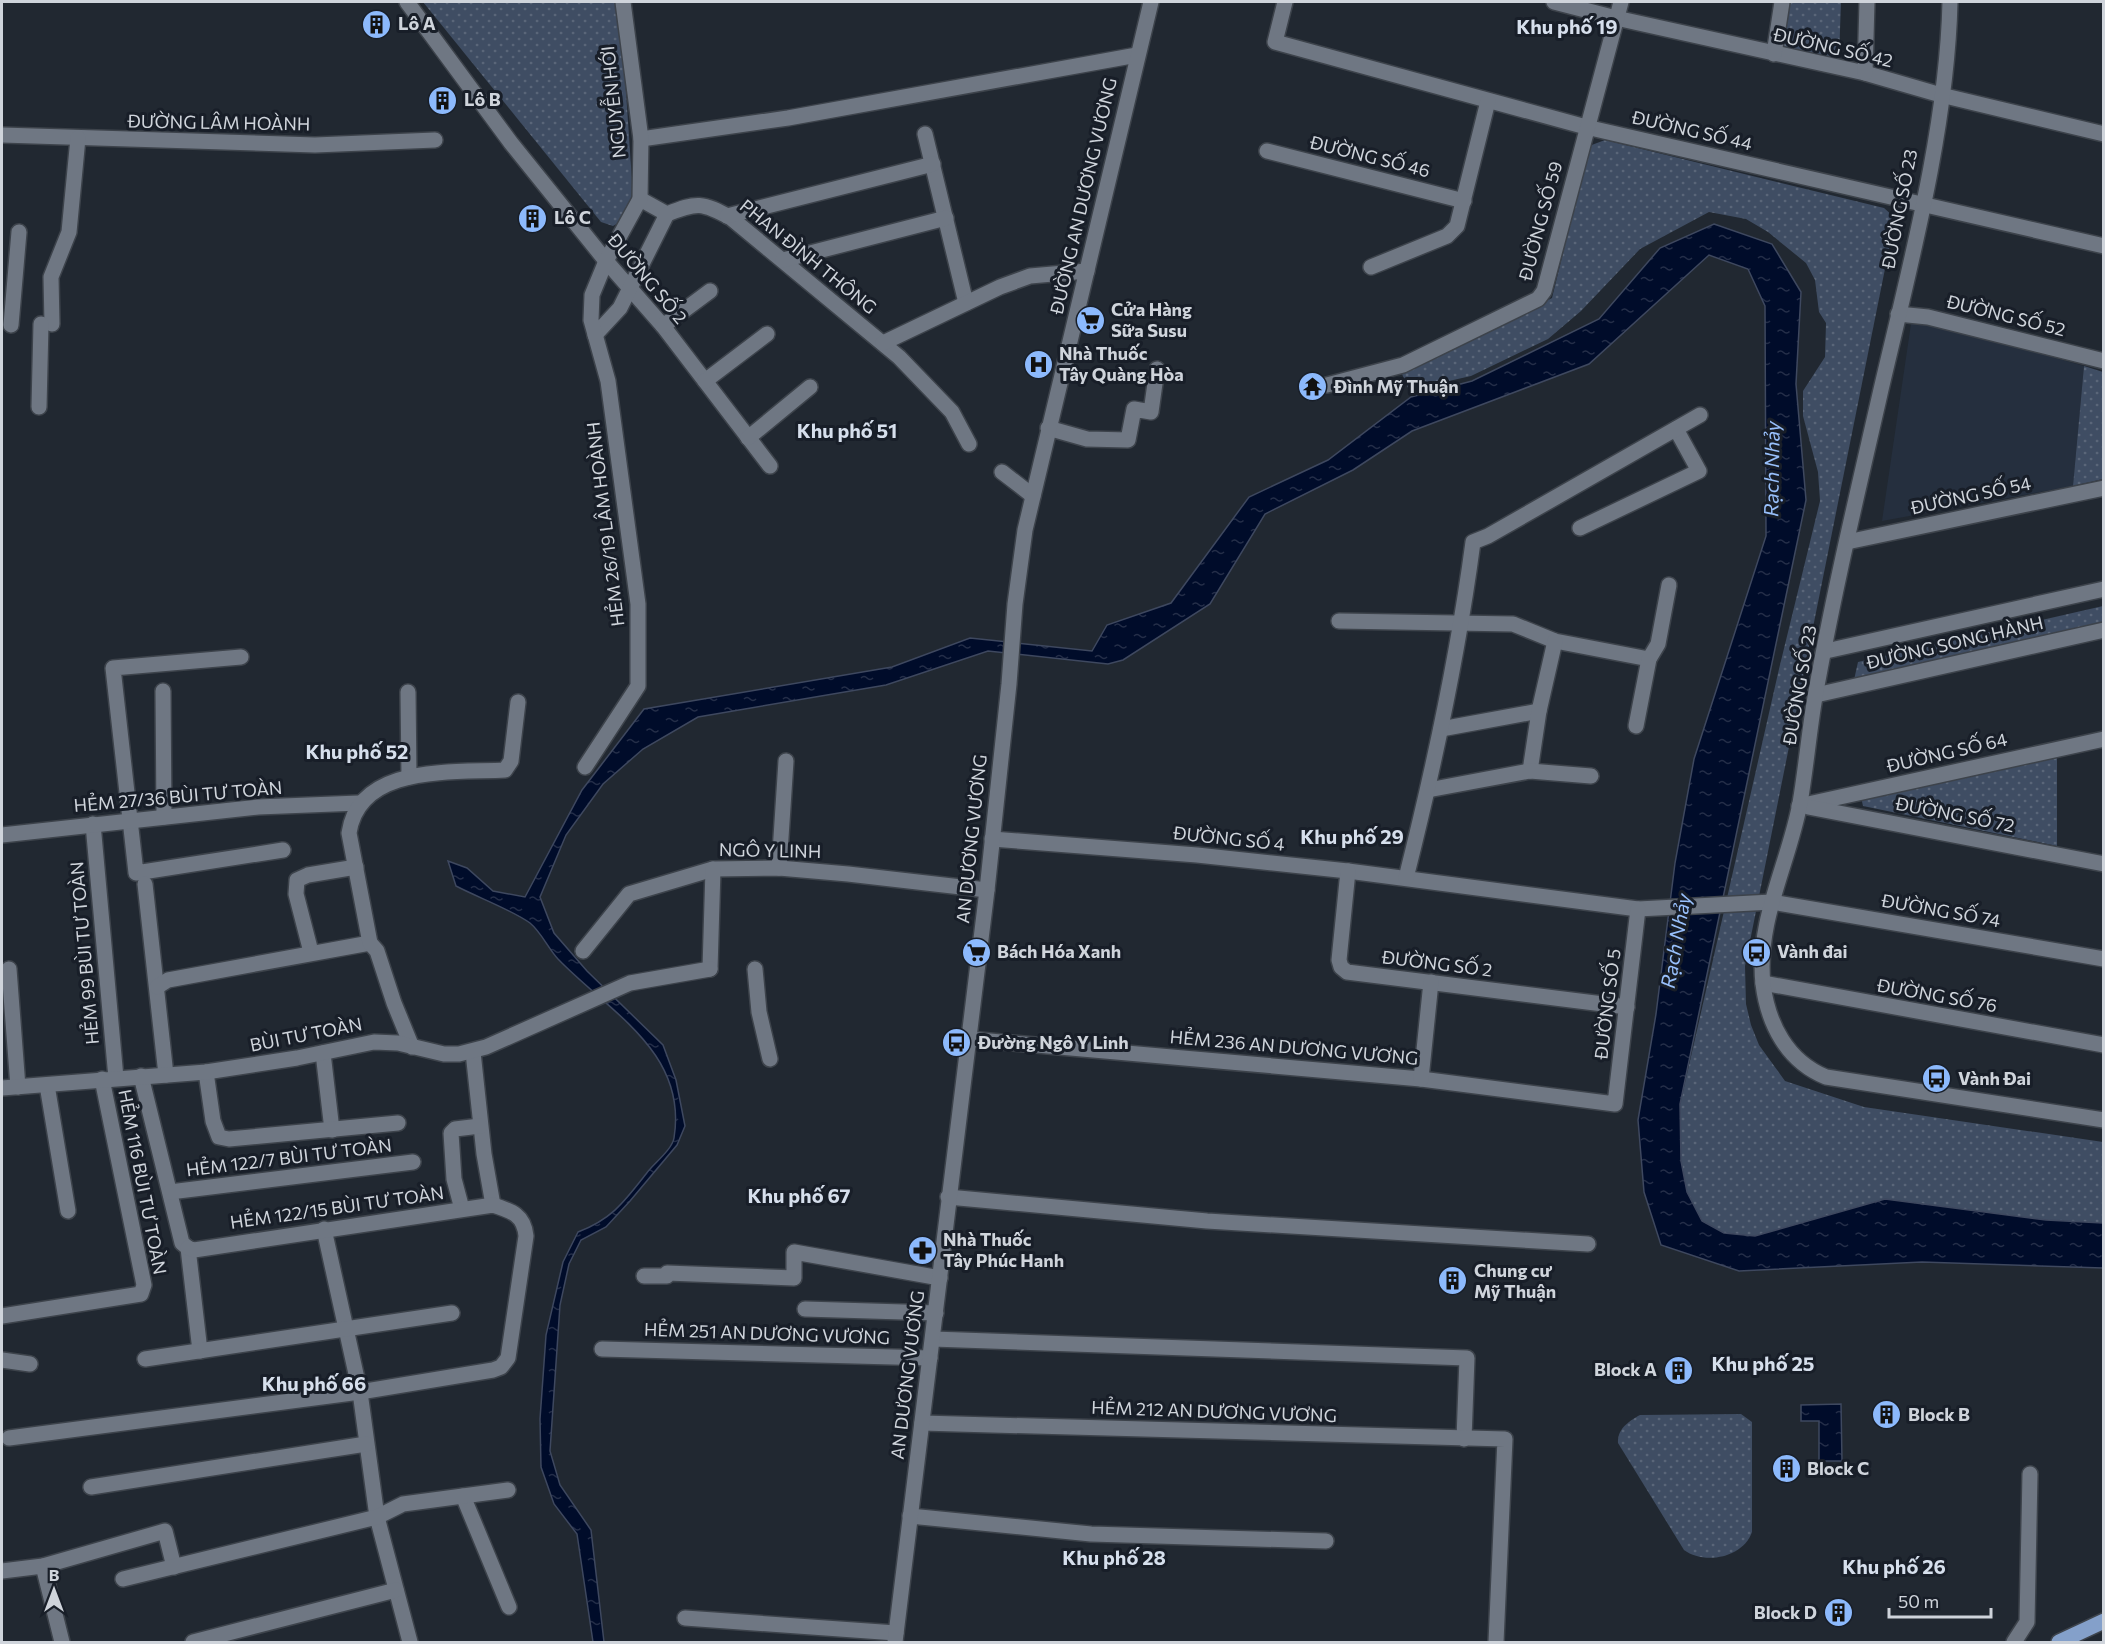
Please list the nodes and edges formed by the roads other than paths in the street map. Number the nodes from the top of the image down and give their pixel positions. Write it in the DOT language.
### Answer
graph roads {
  1 [pos="407,2"];
  2 [pos="623,2"];
  3 [pos="1151,2"];
  4 [pos="1285,2"];
  5 [pos="1554,2"];
  6 [pos="1621,2"];
  7 [pos="1782,2"];
  8 [pos="1867,2"];
  9 [pos="1950,2"];
  10 [pos="1616,18"];
  11 [pos="1774,54"];
  12 [pos="1137,55"];
  13 [pos="1865,73"];
  14 [pos="1941,95"];
  15 [pos="1488,100"];
  16 [pos="1586,127"];
  17 [pos="926,134"];
  18 [pos="2103,134"];
  19 [pos="2,135"];
  20 [pos="78,138"];
  21 [pos="641,139"];
  22 [pos="435,140"];
  23 [pos="1267,151"];
  24 [pos="933,164"];
  25 [pos="640,199"];
  26 [pos="1464,201"];
  27 [pos="1923,204"];
  28 [pos="667,214"];
  29 [pos="728,216"];
  30 [pos="946,218"];
  31 [pos="19,232"];
  32 [pos="2103,246"];
  33 [pos="783,260"];
  34 [pos="606,261"];
  35 [pos="1371,267"];
  36 [pos="1087,272"];
  37 [pos="630,288"];
  38 [pos="710,291"];
  39 [pos="966,303"];
  40 [pos="1898,314"];
  41 [pos="11,325"];
  42 [pos="663,326"];
  43 [pos="767,334"];
  44 [pos="595,335"];
  45 [pos="884,343"];
  46 [pos="2103,361"];
  47 [pos="1157,369"];
  48 [pos="705,381"];
  49 [pos="1327,385"];
  50 [pos="810,387"];
  51 [pos="39,407"];
  52 [pos="1700,415"];
  53 [pos="1048,428"];
  54 [pos="1676,429"];
  55 [pos="748,438"];
  56 [pos="969,444"];
  57 [pos="770,466"];
  58 [pos="1002,472"];
  59 [pos="2103,488"];
  60 [pos="1033,496"];
  61 [pos="1580,528"];
  62 [pos="1847,542"];
  63 [pos="1670,585"];
  64 [pos="2103,589"];
  65 [pos="1339,621"];
  66 [pos="1462,623"];
  67 [pos="2103,630"];
  68 [pos="1555,641"];
  69 [pos="1826,651"];
  70 [pos="241,657"];
  71 [pos="1649,658"];
  72 [pos="1009,684"];
  73 [pos="163,691"];
  74 [pos="408,692"];
  75 [pos="1816,695"];
  76 [pos="518,702"];
  77 [pos="1539,711"];
  78 [pos="1636,726"];
  79 [pos="1441,729"];
  80 [pos="2103,739"];
  81 [pos="786,761"];
  82 [pos="585,767"];
  83 [pos="1530,771"];
  84 [pos="1591,776"];
  85 [pos="409,777"];
  86 [pos="1428,790"];
  87 [pos="359,803"];
  88 [pos="1799,806"];
  89 [pos="164,817"];
  90 [pos="130,820"];
  91 [pos="93,824"];
  92 [pos="2,836"];
  93 [pos="992,840"];
  94 [pos="283,850"];
  95 [pos="2103,864"];
  96 [pos="356,867"];
  97 [pos="779,868"];
  98 [pos="713,869"];
  99 [pos="1348,871"];
  100 [pos="1406,878"];
  101 [pos="145,885"];
  102 [pos="987,890"];
  103 [pos="1772,902"];
  104 [pos="1645,909"];
  105 [pos="370,943"];
  106 [pos="583,951"];
  107 [pos="311,952"];
  108 [pos="2103,959"];
  109 [pos="9,969"];
  110 [pos="755,969"];
  111 [pos="1431,982"];
  112 [pos="1763,983"];
  113 [pos="157,987"];
  114 [pos="1627,1007"];
  115 [pos="968,1039"];
  116 [pos="2103,1046"];
  117 [pos="412,1047"];
  118 [pos="473,1052"];
  119 [pos="323,1053"];
  120 [pos="770,1059"];
  121 [pos="206,1072"];
  122 [pos="166,1075"];
  123 [pos="141,1076"];
  124 [pos="109,1079"];
  125 [pos="1421,1079"];
  126 [pos="47,1085"];
  127 [pos="18,1087"];
  128 [pos="2,1088"];
  129 [pos="1615,1104"];
  130 [pos="2103,1120"];
  131 [pos="398,1123"];
  132 [pos="480,1126"];
  133 [pos="332,1130"];
  134 [pos="413,1162"];
  135 [pos="170,1192"];
  136 [pos="948,1197"];
  137 [pos="493,1205"];
  138 [pos="462,1209"];
  139 [pos="68,1211"];
  140 [pos="324,1229"];
  141 [pos="1588,1244"];
  142 [pos="188,1248"];
  143 [pos="644,1276"];
  144 [pos="940,1278"];
  145 [pos="805,1309"];
  146 [pos="452,1313"];
  147 [pos="936,1313"];
  148 [pos="2,1316"];
  149 [pos="345,1330"];
  150 [pos="933,1339"];
  151 [pos="602,1349"];
  152 [pos="200,1351"];
  153 [pos="930,1358"];
  154 [pos="145,1359"];
  155 [pos="2,1360"];
  156 [pos="30,1364"];
  157 [pos="360,1392"];
  158 [pos="922,1423"];
  159 [pos="9,1438"];
  160 [pos="1464,1439"];
  161 [pos="366,1444"];
  162 [pos="2031,1474"];
  163 [pos="91,1487"];
  164 [pos="508,1490"];
  165 [pos="463,1496"];
  166 [pos="910,1516"];
  167 [pos="377,1517"];
  168 [pos="1326,1541"];
  169 [pos="43,1566"];
  170 [pos="174,1567"];
  171 [pos="2,1571"];
  172 [pos="123,1579"];
  173 [pos="396,1590"];
  174 [pos="509,1607"];
  175 [pos="2103,1612"];
  176 [pos="684,1618"];
  177 [pos="2103,1621"];
  178 [pos="2075,1634"];
  179 [pos="896,1638"];
  180 [pos="62,1642"];
  181 [pos="193,1642"];
  182 [pos="410,1642"];
  183 [pos="1496,1642"];
  184 [pos="2014,1642"];
  185 [pos="2059,1642"];
  1 -- 34 [label="street, ĐƯỜNG SỐ 2"];
  2 -- 21 [label="street, NGUYỄN HỚI"];
  3 -- 12 [label="street, ĐƯỜNG AN DƯƠNG VƯƠNG"];
  4 -- 15 [label="street, ĐƯỜNG SỐ 44"];
  5 -- 10 [label="street, ĐƯỜNG SỐ 42"];
  6 -- 10 [label="street, ĐƯỜNG SỐ 59"];
  7 -- 11 [label="street"];
  8 -- 13 [label="street"];
  9 -- 14 [label="street, ĐƯỜNG SỐ 23"];
  10 -- 11 [label="street, ĐƯỜNG SỐ 42"];
  10 -- 16 [label="street, ĐƯỜNG SỐ 59"];
  11 -- 13 [label="street, ĐƯỜNG SỐ 42"];
  12 -- 21 [label="street"];
  12 -- 36 [label="street, ĐƯỜNG AN DƯƠNG VƯƠNG"];
  13 -- 14 [label="street, ĐƯỜNG SỐ 42"];
  14 -- 18 [label="street, ĐƯỜNG SỐ 42"];
  14 -- 27 [label="street, ĐƯỜNG SỐ 23"];
  15 -- 16 [label="street, ĐƯỜNG SỐ 44"];
  15 -- 26 [label="street"];
  16 -- 27 [label="street, ĐƯỜNG SỐ 44"];
  16 -- 49 [label="street, ĐƯỜNG SỐ 59"];
  17 -- 24 [label="street"];
  19 -- 20 [label="street, ĐƯỜNG LÂM HOÀNH"];
  20 -- 22 [label="street, ĐƯỜNG LÂM HOÀNH"];
  20 -- 51 [label="street"];
  21 -- 25 [label="street, NGUYỄN HỚI"];
  23 -- 26 [label="street, ĐƯỜNG SỐ 46"];
  24 -- 29 [label="street"];
  24 -- 30 [label="street"];
  25 -- 28 [label="street"];
  25 -- 34 [label="street, NGUYỄN HỚI"];
  26 -- 35 [label="street"];
  27 -- 32 [label="street, ĐƯỜNG SỐ 44"];
  27 -- 40 [label="street, ĐƯỜNG SỐ 23"];
  28 -- 29 [label="street, PHAN ĐÌNH THÔNG"];
  28 -- 37 [label="street"];
  29 -- 33 [label="street, PHAN ĐÌNH THÔNG"];
  30 -- 33 [label="street"];
  30 -- 39 [label="street"];
  31 -- 41 [label="street"];
  33 -- 45 [label="street, PHAN ĐÌNH THÔNG"];
  34 -- 37 [label="street, ĐƯỜNG SỐ 2"];
  34 -- 44 [label="street, NGUYỄN HỚI"];
  36 -- 39 [label="street"];
  36 -- 53 [label="street, ĐƯỜNG AN DƯƠNG VƯƠNG"];
  37 -- 42 [label="street, ĐƯỜNG SỐ 2"];
  37 -- 44 [label="street"];
  38 -- 42 [label="street"];
  39 -- 45 [label="street"];
  40 -- 46 [label="street, ĐƯỜNG SỐ 52"];
  40 -- 62 [label="street, ĐƯỜNG SỐ 23"];
  42 -- 48 [label="street, ĐƯỜNG SỐ 2"];
  43 -- 48 [label="street"];
  44 -- 82 [label="street, HẺM 26/19 LÂM HOÀNH"];
  45 -- 56 [label="street, PHAN ĐÌNH THÔNG"];
  47 -- 53 [label="street"];
  48 -- 55 [label="street, ĐƯỜNG SỐ 2"];
  50 -- 55 [label="street"];
  52 -- 54 [label="street"];
  53 -- 60 [label="street, ĐƯỜNG AN DƯƠNG VƯƠNG"];
  54 -- 61 [label="street"];
  54 -- 66 [label="street"];
  55 -- 57 [label="street, ĐƯỜNG SỐ 2"];
  58 -- 60 [label="street"];
  59 -- 62 [label="street, ĐƯỜNG SỐ 54"];
  60 -- 72 [label="street, ĐƯỜNG AN DƯƠNG VƯƠNG"];
  62 -- 69 [label="street, ĐƯỜNG SỐ 23"];
  63 -- 71 [label="street"];
  64 -- 69 [label="street, ĐƯỜNG SONG HÀNH"];
  65 -- 66 [label="street"];
  66 -- 68 [label="street"];
  66 -- 79 [label="street"];
  67 -- 75 [label="street, ĐƯỜNG SONG HÀNH"];
  68 -- 71 [label="street"];
  68 -- 77 [label="street"];
  69 -- 75 [label="street, ĐƯỜNG SỐ 23"];
  70 -- 90 [label="street"];
  71 -- 78 [label="street"];
  72 -- 93 [label="street, AN DƯƠNG VƯƠNG"];
  73 -- 89 [label="street"];
  74 -- 85 [label="street"];
  75 -- 88 [label="street, ĐƯỜNG SỐ 23"];
  76 -- 85 [label="street"];
  77 -- 79 [label="street"];
  77 -- 83 [label="street"];
  79 -- 86 [label="street"];
  80 -- 88 [label="street, ĐƯỜNG SỐ 64"];
  81 -- 97 [label="street"];
  83 -- 84 [label="street"];
  83 -- 86 [label="street"];
  85 -- 87 [label="street"];
  86 -- 100 [label="street"];
  87 -- 89 [label="street, HẺM 27/36 BÙI TƯ TOÀN"];
  87 -- 96 [label="street"];
  88 -- 95 [label="street, ĐƯỜNG SỐ 72"];
  88 -- 103 [label="street, ĐƯỜNG SỐ 23"];
  89 -- 90 [label="street, HẺM 27/36 BÙI TƯ TOÀN"];
  90 -- 91 [label="street, HẺM 27/36 BÙI TƯ TOÀN"];
  90 -- 94 [label="street"];
  91 -- 92 [label="street, HẺM 27/36 BÙI TƯ TOÀN"];
  91 -- 124 [label="street, HẺM 99 BÙI TƯ TOÀN"];
  93 -- 99 [label="street, ĐƯỜNG SỐ 4"];
  93 -- 102 [label="street, AN DƯƠNG VƯƠNG"];
  96 -- 105 [label="street"];
  96 -- 107 [label="street"];
  97 -- 98 [label="street, NGÔ Y LINH"];
  97 -- 102 [label="street, NGÔ Y LINH"];
  98 -- 106 [label="street, NGÔ Y LINH"];
  98 -- 118 [label="street, BÙI TƯ TOÀN"];
  99 -- 100 [label="street, ĐƯỜNG SỐ 4"];
  99 -- 111 [label="street, ĐƯỜNG SỐ 2"];
  100 -- 104 [label="street, ĐƯỜNG SỐ 4"];
  101 -- 113 [label="street"];
  102 -- 115 [label="street, AN DƯƠNG VƯƠNG"];
  103 -- 104 [label="street, ĐƯỜNG SỐ 74"];
  103 -- 108 [label="street, ĐƯỜNG SỐ 74"];
  103 -- 112 [label="street, ĐƯỜNG SỐ 23"];
  104 -- 114 [label="street, ĐƯỜNG SỐ 5"];
  105 -- 107 [label="street"];
  105 -- 117 [label="street"];
  107 -- 113 [label="street"];
  109 -- 127 [label="street"];
  110 -- 120 [label="street"];
  111 -- 114 [label="street, ĐƯỜNG SỐ 2"];
  111 -- 125 [label="street"];
  112 -- 116 [label="street, ĐƯỜNG SỐ 76"];
  112 -- 130 [label="street, ĐƯỜNG SỐ 23"];
  113 -- 122 [label="street"];
  114 -- 129 [label="street, ĐƯỜNG SỐ 5"];
  115 -- 125 [label="street, HẺM 236 AN DƯƠNG VƯƠNG"];
  115 -- 136 [label="street, AN DƯƠNG VƯƠNG"];
  117 -- 118 [label="street, BÙI TƯ TOÀN"];
  117 -- 119 [label="street, BÙI TƯ TOÀN"];
  118 -- 132 [label="street"];
  119 -- 121 [label="street, BÙI TƯ TOÀN"];
  119 -- 133 [label="street"];
  121 -- 122 [label="street, BÙI TƯ TOÀN"];
  121 -- 133 [label="street"];
  122 -- 123 [label="street, BÙI TƯ TOÀN"];
  123 -- 124 [label="street, BÙI TƯ TOÀN"];
  123 -- 135 [label="street"];
  124 -- 126 [label="street, BÙI TƯ TOÀN"];
  124 -- 148 [label="street, HẺM 116 BÙI TƯ TOÀN"];
  125 -- 129 [label="street, HẺM 236 AN DƯƠNG VƯƠNG"];
  126 -- 127 [label="street, BÙI TƯ TOÀN"];
  126 -- 139 [label="street"];
  127 -- 128 [label="street, BÙI TƯ TOÀN"];
  131 -- 133 [label="street"];
  132 -- 137 [label="street"];
  132 -- 138 [label="street"];
  134 -- 135 [label="street, HẺM 122/7 BÙI TƯ TOÀN"];
  135 -- 142 [label="street"];
  136 -- 141 [label="street"];
  136 -- 144 [label="street, AN DƯƠNG VƯƠNG"];
  137 -- 138 [label="street, HẺM 122/15 BÙI TƯ TOÀN"];
  137 -- 157 [label="street"];
  138 -- 140 [label="street, HẺM 122/15 BÙI TƯ TOÀN"];
  140 -- 142 [label="street, HẺM 122/15 BÙI TƯ TOÀN"];
  140 -- 149 [label="street"];
  142 -- 152 [label="street"];
  143 -- 144 [label="street"];
  144 -- 147 [label="street, AN DƯƠNG VƯƠNG"];
  145 -- 147 [label="street"];
  146 -- 149 [label="street"];
  147 -- 150 [label="street, AN DƯƠNG VƯƠNG"];
  149 -- 152 [label="street"];
  149 -- 157 [label="street"];
  150 -- 153 [label="street, AN DƯƠNG VƯƠNG"];
  150 -- 160 [label="street"];
  151 -- 153 [label="street, HẺM 251 AN DƯƠNG VƯƠNG"];
  152 -- 154 [label="street"];
  153 -- 158 [label="street, AN DƯƠNG VƯƠNG"];
  155 -- 156 [label="street"];
  157 -- 159 [label="street"];
  157 -- 161 [label="street"];
  158 -- 160 [label="street, HẺM 212 AN DƯƠNG VƯƠNG"];
  158 -- 166 [label="street, AN DƯƠNG VƯƠNG"];
  160 -- 183 [label="street, HẺM 212 AN DƯƠNG VƯƠNG"];
  161 -- 163 [label="street"];
  161 -- 167 [label="street"];
  162 -- 184 [label="street"];
  164 -- 165 [label="street"];
  165 -- 167 [label="street"];
  165 -- 174 [label="street"];
  166 -- 168 [label="street"];
  166 -- 179 [label="street, AN DƯƠNG VƯƠNG"];
  167 -- 170 [label="street"];
  167 -- 173 [label="street"];
  169 -- 170 [label="street"];
  169 -- 171 [label="street"];
  169 -- 180 [label="street"];
  170 -- 172 [label="street"];
  173 -- 181 [label="street"];
  173 -- 182 [label="street"];
  175 -- 178 [label="main road"];
  176 -- 179 [label="street"];
  177 -- 178 [label="main road"];
  178 -- 185 [label="main road"];
}
